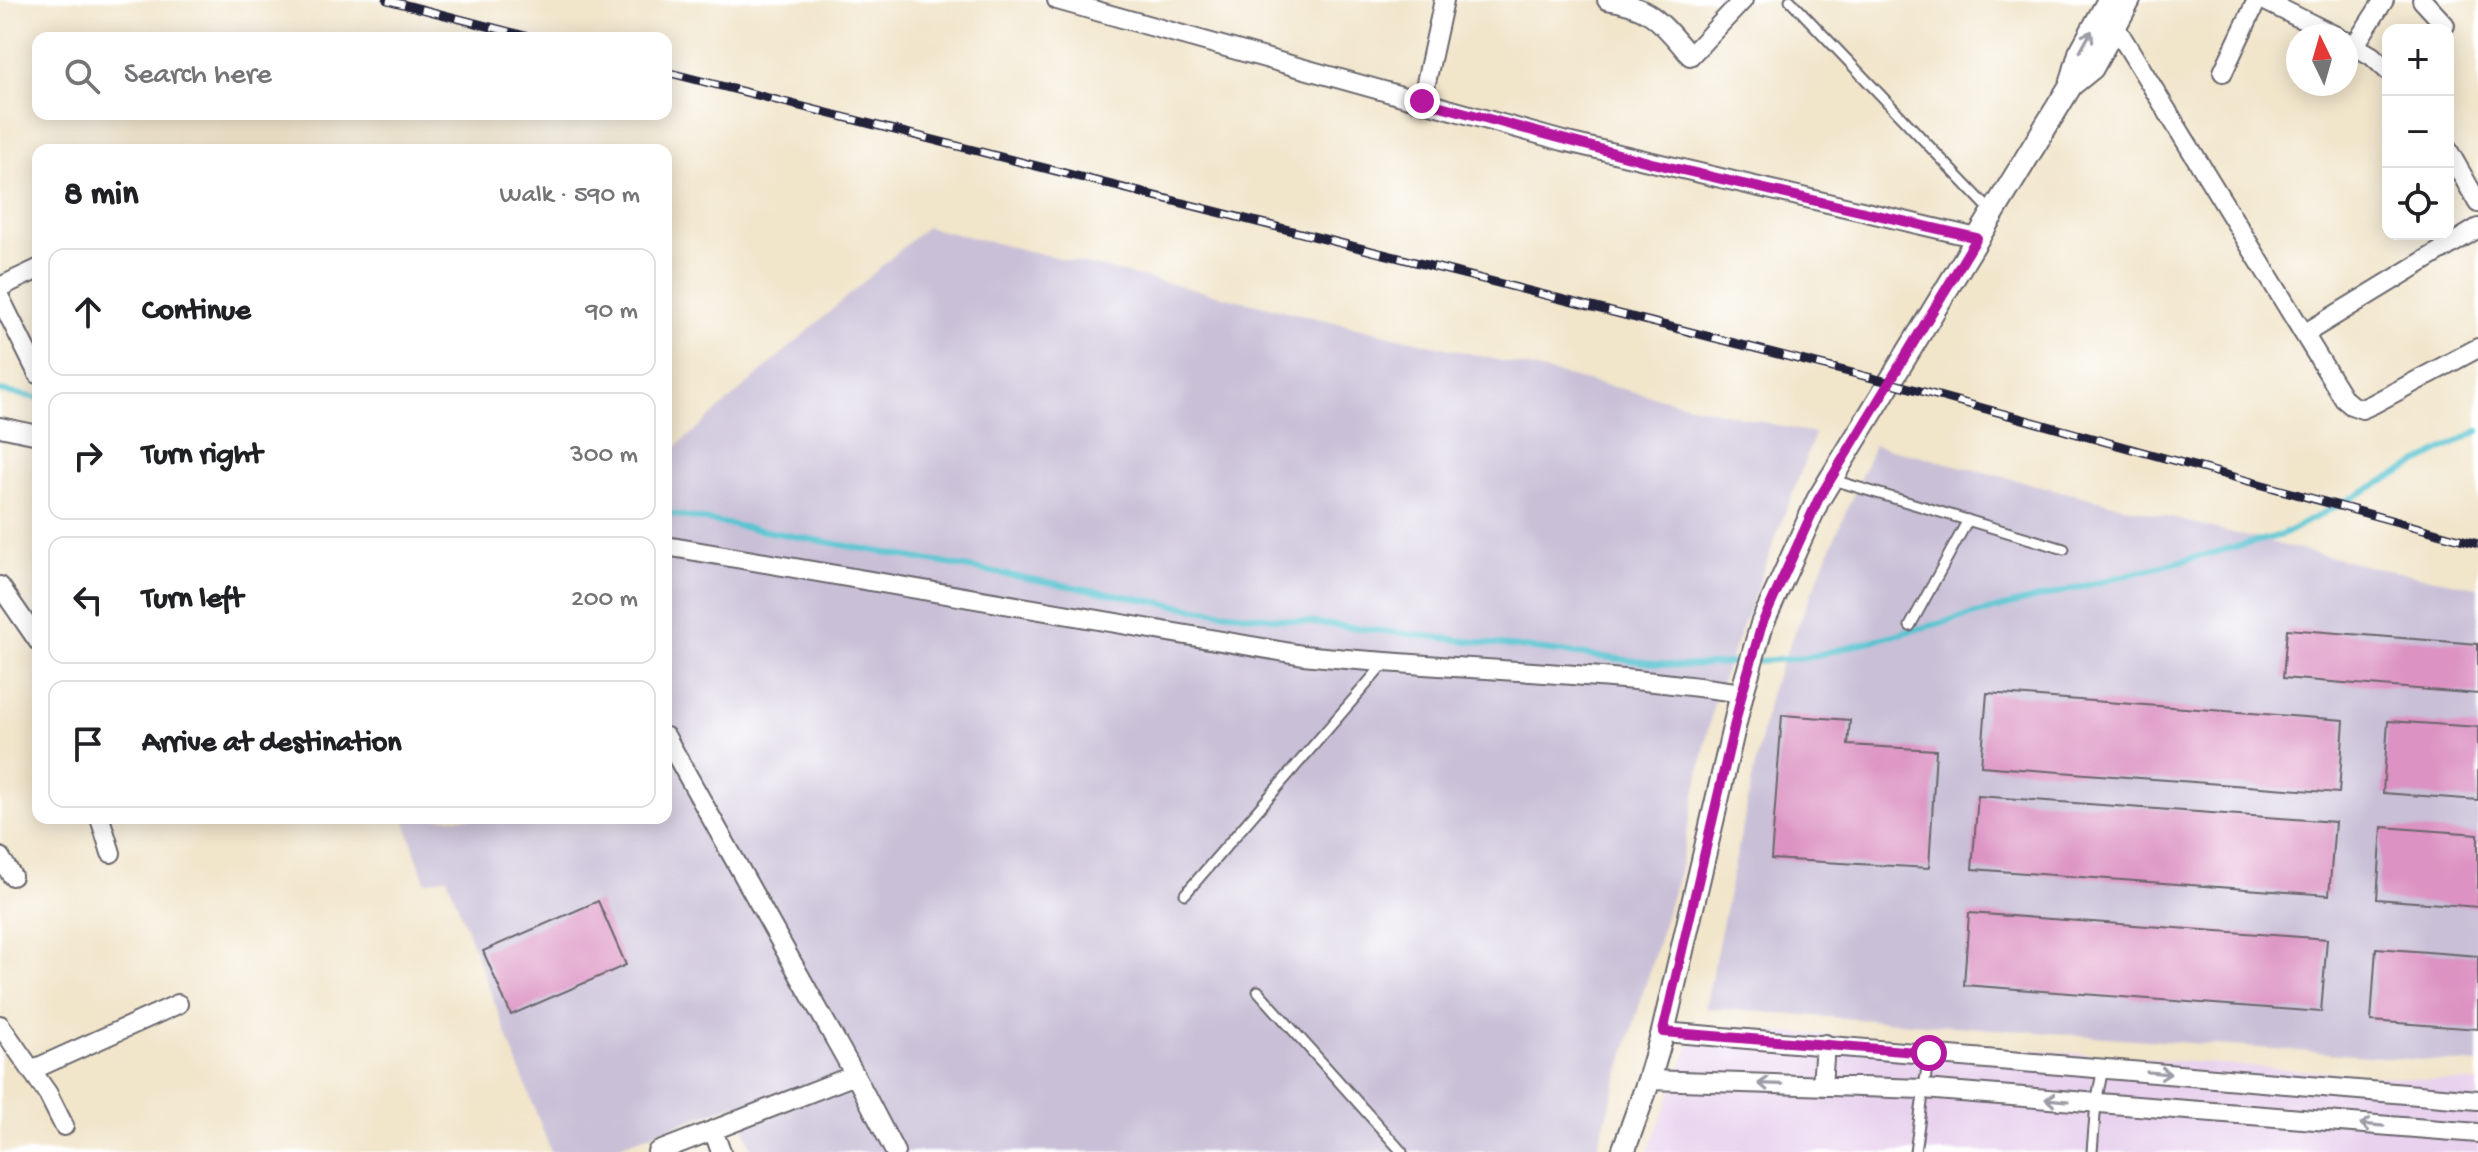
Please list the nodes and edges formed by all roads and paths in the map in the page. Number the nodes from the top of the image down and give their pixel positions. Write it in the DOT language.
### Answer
graph roads {
  1 [pos="1057,0"];
  2 [pos="1444,0"];
  3 [pos="1607,0"];
  4 [pos="1743,0"];
  5 [pos="1790,0"];
  6 [pos="2129,0"];
  7 [pos="2260,0"];
  8 [pos="2384,0"];
  9 [pos="2422,0"];
  10 [pos="2284,5"];
  11 [pos="2109,12"];
  12 [pos="2316,24"];
  13 [pos="2444,24"];
  14 [pos="2358,34"];
  15 [pos="2358,48"];
  16 [pos="2382,66"];
  17 [pos="2223,72"];
  18 [pos="1422,101"];
  19 [pos="2454,161"];
  20 [pos="2478,203"];
  21 [pos="1994,214"];
  22 [pos="2478,228"];
  23 [pos="1977,238"];
  24 [pos="32,272"];
  25 [pos="0,287"];
  26 [pos="0,298"];
  27 [pos="2304,334"];
  28 [pos="2478,348"];
  29 [pos="32,362"];
  30 [pos="0,427"];
  31 [pos="32,434"];
  32 [pos="1830,479"];
  33 [pos="1968,520"];
  34 [pos="672,547"];
  35 [pos="2064,549"];
  36 [pos="0,586"];
  37 [pos="1910,626"];
  38 [pos="32,632"];
  39 [pos="1384,664"];
  40 [pos="1744,688"];
  41 [pos="672,748"];
  42 [pos="102,824"];
  43 [pos="111,853"];
  44 [pos="0,857"];
  45 [pos="12,876"];
  46 [pos="1185,894"];
  47 [pos="1258,991"];
  48 [pos="178,1004"];
  49 [pos="0,1025"];
  50 [pos="1663,1032"];
  51 [pos="1825,1044"];
  52 [pos="1929,1053"];
  53 [pos="2103,1068"];
  54 [pos="32,1070"];
  55 [pos="855,1075"];
  56 [pos="1649,1080"];
  57 [pos="1822,1086"];
  58 [pos="1923,1089"];
  59 [pos="2478,1100"];
  60 [pos="2096,1103"];
  61 [pos="64,1126"];
  62 [pos="713,1130"];
  63 [pos="2478,1133"];
  64 [pos="657,1152"];
  65 [pos="721,1152"];
  66 [pos="895,1152"];
  67 [pos="1402,1152"];
  68 [pos="1623,1152"];
  69 [pos="1915,1152"];
  70 [pos="2092,1152"];
  1 -- 18 [label="street"];
  2 -- 18 [label="street"];
  3 -- 4 [label="street"];
  5 -- 21 [label="lane"];
  6 -- 11 [label="street"];
  7 -- 10 [label="street"];
  7 -- 17 [label="street"];
  8 -- 14 [label="street"];
  9 -- 13 [label="street"];
  10 -- 12 [label="street"];
  11 -- 21 [label="street"];
  11 -- 27 [label="street"];
  15 -- 16 [label="street"];
  18 -- 23 [label="street"];
  19 -- 20 [label="street"];
  21 -- 23 [label="street"];
  22 -- 27 [label="street"];
  23 -- 32 [label="street"];
  24 -- 25 [label="street"];
  26 -- 29 [label="street"];
  27 -- 28 [label="street"];
  30 -- 31 [label="street"];
  32 -- 33 [label="lane"];
  32 -- 40 [label="street"];
  33 -- 35 [label="lane"];
  33 -- 37 [label="lane"];
  34 -- 39 [label="street"];
  36 -- 38 [label="street"];
  39 -- 40 [label="street"];
  39 -- 46 [label="lane"];
  40 -- 50 [label="street"];
  41 -- 55 [label="street"];
  42 -- 43 [label="street"];
  44 -- 45 [label="street"];
  47 -- 67 [label="lane"];
  48 -- 54 [label="street"];
  49 -- 54 [label="street"];
  50 -- 51 [label="street"];
  50 -- 56 [label="street"];
  51 -- 52 [label="street"];
  51 -- 57 [label="street"];
  52 -- 53 [label="street"];
  52 -- 58 [label="lane"];
  53 -- 59 [label="street, one-way"];
  53 -- 60 [label="lane"];
  54 -- 61 [label="street"];
  55 -- 62 [label="street"];
  55 -- 66 [label="street"];
  57 -- 56 [label="street, one-way"];
  56 -- 68 [label="street"];
  57 -- 58 [label="street"];
  60 -- 58 [label="street, one-way"];
  58 -- 69 [label="lane"];
  63 -- 60 [label="street, one-way"];
  60 -- 70 [label="lane"];
  62 -- 64 [label="street"];
  62 -- 65 [label="street"];
}
